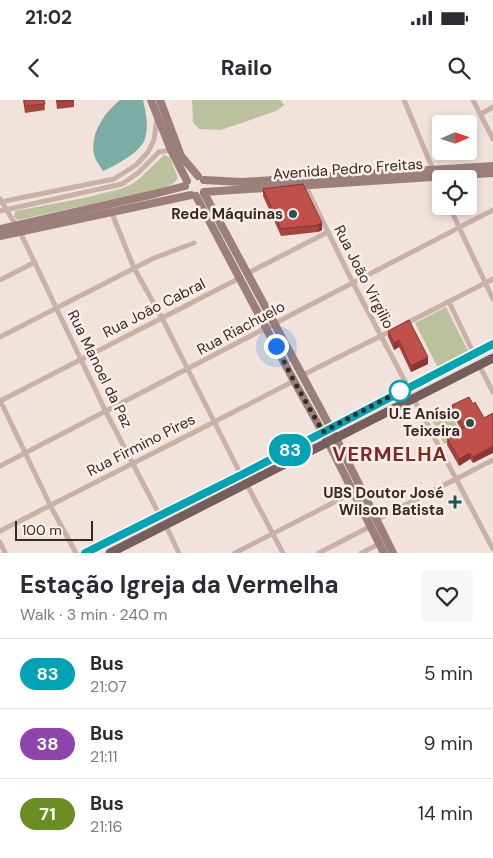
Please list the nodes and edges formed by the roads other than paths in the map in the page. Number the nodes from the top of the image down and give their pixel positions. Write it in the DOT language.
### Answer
graph roads {
  1 [pos="151,100"];
  2 [pos="160,100"];
  3 [pos="404,100"];
  4 [pos="473,100"];
  5 [pos="493,107"];
  6 [pos="481,114"];
  7 [pos="157,116"];
  8 [pos="493,139"];
  9 [pos="171,150"];
  10 [pos="493,166"];
  11 [pos="433,169"];
  12 [pos="493,173"];
  13 [pos="477,174"];
  14 [pos="432,177"];
  15 [pos="201,178"];
  16 [pos="303,181"];
  17 [pos="186,183"];
  18 [pos="94,184"];
  19 [pos="95,191"];
  20 [pos="199,194"];
  21 [pos="0,201"];
  22 [pos="6,210"];
  23 [pos="493,210"];
  24 [pos="0,211"];
  25 [pos="111,212"];
  26 [pos="452,215"];
  27 [pos="18,228"];
  28 [pos="0,229"];
  29 [pos="458,229"];
  30 [pos="328,232"];
  31 [pos="0,236"];
  32 [pos="194,243"];
  33 [pos="35,262"];
  34 [pos="134,268"];
  35 [pos="243,276"];
  36 [pos="493,279"];
  37 [pos="0,280"];
  38 [pos="353,283"];
  39 [pos="485,283"];
  40 [pos="493,299"];
  41 [pos="449,302"];
  42 [pos="57,307"];
  43 [pos="162,318"];
  44 [pos="270,326"];
  45 [pos="0,337"];
  46 [pos="380,337"];
  47 [pos="493,344"];
  48 [pos="474,354"];
  49 [pos="493,358"];
  50 [pos="81,359"];
  51 [pos="479,365"];
  52 [pos="188,369"];
  53 [pos="301,376"];
  54 [pos="294,381"];
  55 [pos="408,387"];
  56 [pos="493,392"];
  57 [pos="414,399"];
  58 [pos="0,401"];
  59 [pos="106,412"];
  60 [pos="215,421"];
  61 [pos="326,430"];
  62 [pos="332,440"];
  63 [pos="25,453"];
  64 [pos="493,460"];
  65 [pos="132,463"];
  66 [pos="0,466"];
  67 [pos="244,479"];
  68 [pos="457,479"];
  69 [pos="357,490"];
  70 [pos="51,507"];
  71 [pos="160,516"];
  72 [pos="373,523"];
  73 [pos="165,524"];
  74 [pos="0,531"];
  75 [pos="273,534"];
  76 [pos="0,542"];
  77 [pos="383,542"];
  78 [pos="492,551"];
  79 [pos="5,553"];
  80 [pos="76,553"];
  81 [pos="85,553"];
  82 [pos="110,553"];
  83 [pos="180,553"];
  84 [pos="235,553"];
  85 [pos="282,553"];
  86 [pos="319,553"];
  87 [pos="361,553"];
  88 [pos="384,553"];
  89 [pos="393,553"];
  1 -- 7 [label="main road"];
  2 -- 15 [label="main road"];
  3 -- 11 [label="street"];
  4 -- 6 [label="street"];
  5 -- 6 [label="street"];
  6 -- 8 [label="street"];
  7 -- 9 [label="main road"];
  7 -- 18 [label="street"];
  9 -- 17 [label="main road"];
  9 -- 19 [label="street"];
  10 -- 11 [label="main road, Avenida Pedro Freitas"];
  11 -- 16 [label="main road, Avenida Pedro Freitas"];
  12 -- 13 [label="main road, Avenida Pedro Freitas"];
  14 -- 16 [label="main road, Avenida Pedro Freitas"];
  15 -- 16 [label="main road, Avenida Pedro Freitas"];
  15 -- 17 [label="main road"];
  15 -- 20 [label="main road"];
  16 -- 20 [label="main road, Avenida Pedro Freitas"];
  16 -- 30 [label="street, Rua João Virgilio"];
  17 -- 20 [label="main road"];
  17 -- 27 [label="main road, Avenida Pedro Freitas"];
  18 -- 19 [label="street"];
  18 -- 21 [label="street"];
  19 -- 22 [label="street"];
  20 -- 25 [label="main road, Avenida Pedro Freitas"];
  20 -- 35 [label="main road"];
  21 -- 22 [label="street, Rua Manoel da Paz"];
  22 -- 24 [label="street"];
  22 -- 27 [label="street, Rua Manoel da Paz"];
  23 -- 29 [label="street, Rua Riachuelo"];
  25 -- 27 [label="main road, Avenida Pedro Freitas"];
  25 -- 34 [label="street"];
  26 -- 29 [label="street"];
  27 -- 28 [label="main road, Avenida Pedro Freitas"];
  27 -- 31 [label="main road, Avenida Pedro Freitas"];
  27 -- 33 [label="street, Rua Manoel da Paz"];
  29 -- 38 [label="street, Rua Riachuelo"];
  29 -- 39 [label="street"];
  30 -- 35 [label="street, Rua João Cabral"];
  30 -- 38 [label="street, Rua João Virgilio"];
  32 -- 34 [label="street"];
  33 -- 37 [label="street"];
  33 -- 42 [label="street, Rua Manoel da Paz"];
  34 -- 42 [label="street"];
  34 -- 43 [label="street"];
  35 -- 43 [label="street, Rua João Cabral"];
  35 -- 44 [label="main road"];
  36 -- 39 [label="street"];
  38 -- 44 [label="street, Rua Riachuelo"];
  38 -- 46 [label="street, Rua João Virgilio"];
  39 -- 40 [label="street"];
  39 -- 41 [label="street"];
  41 -- 46 [label="street"];
  41 -- 48 [label="street"];
  42 -- 45 [label="street"];
  42 -- 50 [label="street, Rua Manoel da Paz"];
  43 -- 50 [label="street, Rua João Cabral"];
  43 -- 52 [label="street"];
  44 -- 52 [label="street, Rua Riachuelo"];
  44 -- 53 [label="main road"];
  44 -- 54 [label="main road"];
  46 -- 53 [label="street"];
  46 -- 55 [label="street, Rua João Virgilio"];
  47 -- 48 [label="main road"];
  48 -- 55 [label="main road"];
  49 -- 51 [label="main road"];
  50 -- 58 [label="street, Rua João Cabral"];
  50 -- 59 [label="street, Rua Manoel da Paz"];
  51 -- 56 [label="street"];
  51 -- 57 [label="main road"];
  52 -- 59 [label="street, Rua Riachuelo"];
  52 -- 60 [label="street"];
  53 -- 61 [label="main road"];
  54 -- 60 [label="street, Rua Firmino Pires"];
  54 -- 61 [label="main road"];
  55 -- 61 [label="main road"];
  57 -- 62 [label="main road"];
  57 -- 68 [label="street"];
  58 -- 63 [label="street"];
  59 -- 63 [label="street, Rua Riachuelo"];
  59 -- 65 [label="street, Rua Manoel da Paz"];
  60 -- 65 [label="street, Rua Firmino Pires"];
  60 -- 67 [label="street"];
  61 -- 62 [label="main road"];
  61 -- 67 [label="main road"];
  62 -- 67 [label="main road"];
  62 -- 69 [label="main road"];
  63 -- 66 [label="street, Rua Riachuelo"];
  63 -- 70 [label="street"];
  64 -- 68 [label="street"];
  65 -- 70 [label="street, Rua Firmino Pires"];
  65 -- 71 [label="street, Rua Manoel da Paz"];
  67 -- 71 [label="main road"];
  67 -- 73 [label="main road"];
  67 -- 75 [label="street"];
  68 -- 72 [label="street"];
  68 -- 78 [label="street"];
  69 -- 72 [label="main road"];
  69 -- 75 [label="street"];
  70 -- 74 [label="street, Rua Firmino Pires"];
  70 -- 80 [label="street"];
  71 -- 81 [label="main road"];
  72 -- 77 [label="main road"];
  72 -- 86 [label="street"];
  73 -- 82 [label="main road"];
  73 -- 83 [label="street"];
  75 -- 84 [label="street"];
  75 -- 85 [label="street"];
  76 -- 79 [label="street"];
  77 -- 87 [label="street"];
  77 -- 88 [label="main road"];
  77 -- 89 [label="main road"];
}
